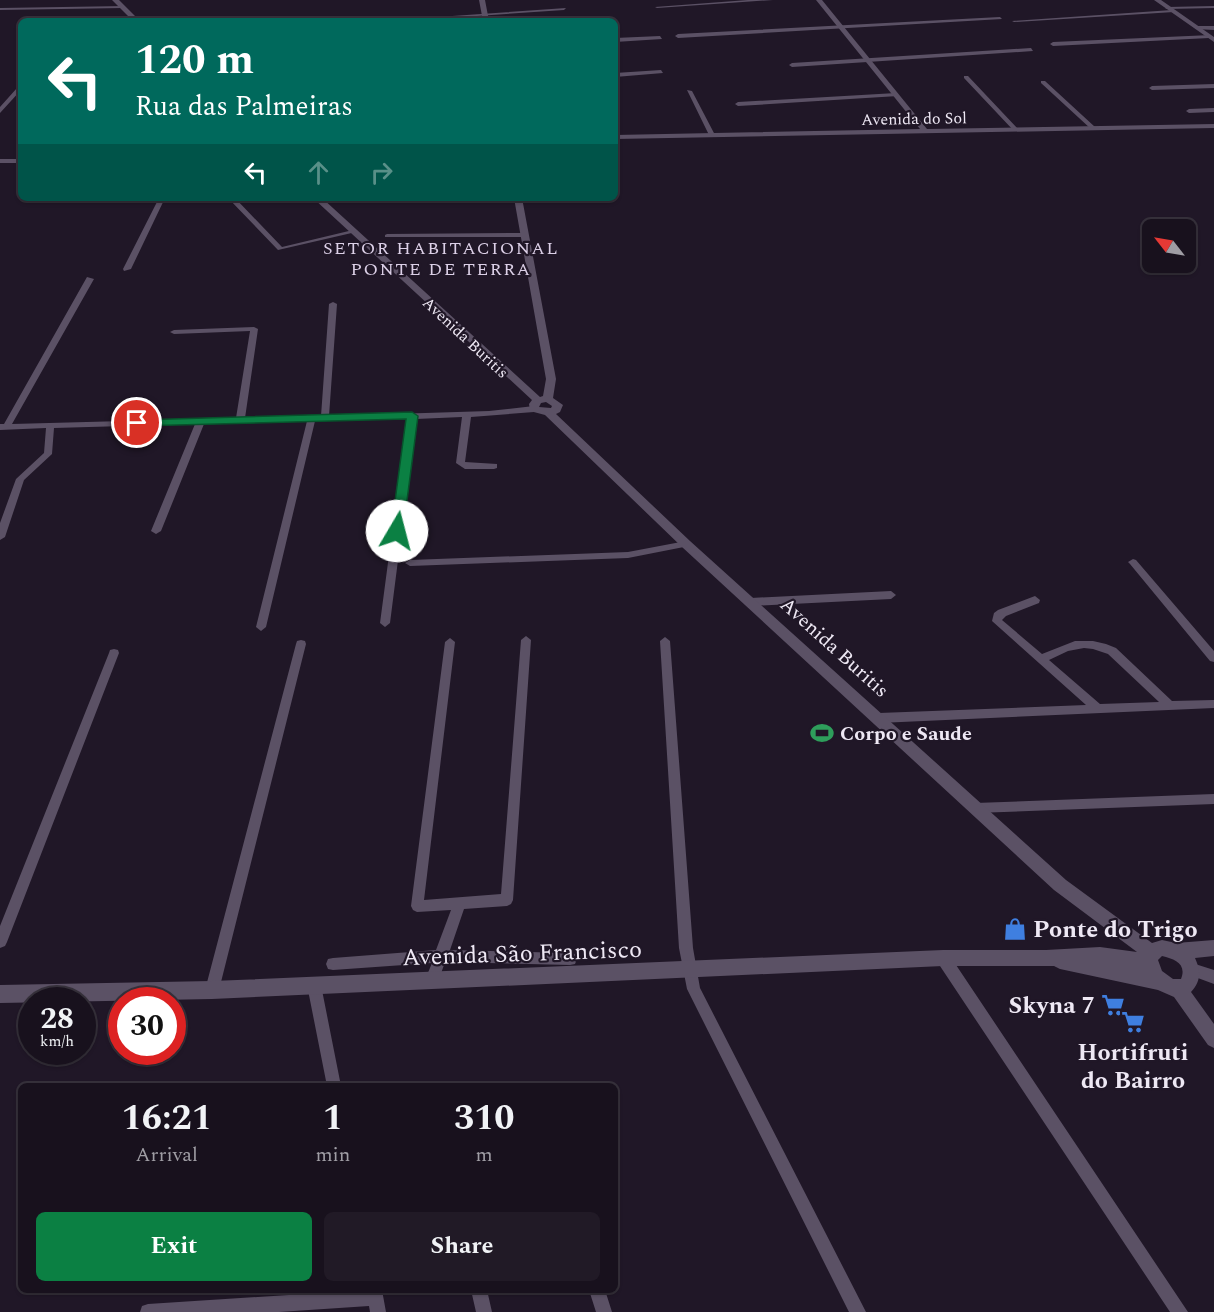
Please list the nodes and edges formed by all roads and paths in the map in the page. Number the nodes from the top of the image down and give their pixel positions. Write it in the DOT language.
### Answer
graph roads {
  1 [pos="12,0"];
  2 [pos="115,0"];
  3 [pos="482,0"];
  4 [pos="771,0"];
  5 [pos="819,0"];
  6 [pos="1157,0"];
  7 [pos="123,7"];
  8 [pos="657,7"];
  9 [pos="1214,7"];
  10 [pos="2,9"];
  11 [pos="564,9"];
  12 [pos="1170,10"];
  13 [pos="133,18"];
  14 [pos="485,18"];
  15 [pos="1000,18"];
  16 [pos="1014,21"];
  17 [pos="840,27"];
  18 [pos="1197,28"];
  19 [pos="1214,28"];
  20 [pos="678,36"];
  21 [pos="660,38"];
  22 [pos="1212,38"];
  23 [pos="618,40"];
  24 [pos="1053,44"];
  25 [pos="1032,50"];
  26 [pos="867,60"];
  27 [pos="792,65"];
  28 [pos="661,72"];
  29 [pos="618,75"];
  30 [pos="966,77"];
  31 [pos="1042,82"];
  32 [pos="1214,86"];
  33 [pos="1152,88"];
  34 [pos="18,90"];
  35 [pos="689,91"];
  36 [pos="896,95"];
  37 [pos="738,104"];
  38 [pos="1214,110"];
  39 [pos="0,111"];
  40 [pos="1189,111"];
  41 [pos="1214,126"];
  42 [pos="1093,128"];
  43 [pos="1016,130"];
  44 [pos="924,131"];
  45 [pos="712,135"];
  46 [pos="618,137"];
  47 [pos="0,161"];
  48 [pos="18,161"];
  49 [pos="161,201"];
  50 [pos="234,201"];
  51 [pos="319,201"];
  52 [pos="519,201"];
  53 [pos="353,232"];
  54 [pos="525,235"];
  55 [pos="387,236"];
  56 [pos="127,269"];
  57 [pos="90,279"];
  58 [pos="333,304"];
  59 [pos="174,332"];
  60 [pos="542,405"];
  61 [pos="467,414"];
  62 [pos="412,416"];
  63 [pos="312,418"];
  64 [pos="325,418"];
  65 [pos="240,420"];
  66 [pos="201,421"];
  67 [pos="50,425"];
  68 [pos="4,427"];
  69 [pos="494,466"];
  70 [pos="156,531"];
  71 [pos="0,537"];
  72 [pos="686,543"];
  73 [pos="1133,562"];
  74 [pos="410,563"];
  75 [pos="891,596"];
  76 [pos="1035,600"];
  77 [pos="752,602"];
  78 [pos="384,623"];
  79 [pos="261,627"];
  80 [pos="526,640"];
  81 [pos="664,641"];
  82 [pos="450,642"];
  83 [pos="301,644"];
  84 [pos="114,653"];
  85 [pos="1214,658"];
  86 [pos="1040,659"];
  87 [pos="1214,704"];
  88 [pos="1169,705"];
  89 [pos="1096,707"];
  90 [pos="879,718"];
  91 [pos="1214,800"];
  92 [pos="975,808"];
  93 [pos="460,903"];
  94 [pos="0,942"];
  95 [pos="1214,948"];
  96 [pos="1176,951"];
  97 [pos="440,956"];
  98 [pos="943,958"];
  99 [pos="1046,958"];
  100 [pos="1150,958"];
  101 [pos="570,959"];
  102 [pos="333,964"];
  103 [pos="1192,969"];
  104 [pos="689,970"];
  105 [pos="1214,977"];
  106 [pos="432,980"];
  107 [pos="314,985"];
  108 [pos="1170,985"];
  109 [pos="212,990"];
  110 [pos="0,994"];
  111 [pos="1214,1038"];
  112 [pos="333,1083"];
  113 [pos="480,1293"];
  114 [pos="598,1293"];
  115 [pos="376,1300"];
  116 [pos="148,1312"];
  117 [pos="484,1312"];
  118 [pos="604,1312"];
  119 [pos="858,1312"];
  120 [pos="1180,1312"];
  1 -- 10 [label="street"];
  2 -- 7 [label="street"];
  3 -- 14 [label="street"];
  4 -- 8 [label="street"];
  5 -- 17 [label="street"];
  6 -- 12 [label="street"];
  7 -- 10 [label="street"];
  7 -- 13 [label="street"];
  9 -- 12 [label="street"];
  11 -- 14 [label="street"];
  12 -- 16 [label="street"];
  12 -- 18 [label="street"];
  15 -- 17 [label="street"];
  17 -- 20 [label="street"];
  17 -- 26 [label="street"];
  18 -- 19 [label="street"];
  18 -- 22 [label="street"];
  21 -- 23 [label="street"];
  22 -- 24 [label="street"];
  25 -- 26 [label="street"];
  26 -- 27 [label="street"];
  26 -- 36 [label="street"];
  28 -- 29 [label="street"];
  30 -- 43 [label="street"];
  31 -- 42 [label="street"];
  32 -- 33 [label="street"];
  34 -- 39 [label="street"];
  35 -- 45 [label="street"];
  36 -- 37 [label="street"];
  36 -- 44 [label="street"];
  38 -- 40 [label="street"];
  41 -- 42 [label="street, Avenida do Sol"];
  42 -- 43 [label="street, Avenida do Sol"];
  43 -- 44 [label="street, Avenida do Sol"];
  44 -- 45 [label="street, Avenida do Sol"];
  45 -- 46 [label="street, Avenida do Sol"];
  47 -- 48 [label="street"];
  49 -- 56 [label="street"];
  50 -- 53 [label="street"];
  51 -- 53 [label="street, Avenida Buritis"];
  52 -- 54 [label="street"];
  53 -- 60 [label="street, Avenida Buritis"];
  54 -- 55 [label="street"];
  54 -- 60 [label="street"];
  57 -- 68 [label="street"];
  58 -- 64 [label="street"];
  59 -- 65 [label="street"];
  60 -- 61 [label="street"];
  60 -- 72 [label="street, Avenida Buritis"];
  61 -- 62 [label="street"];
  61 -- 69 [label="street"];
  62 -- 64 [label="street"];
  62 -- 78 [label="street"];
  63 -- 64 [label="street"];
  63 -- 65 [label="street"];
  63 -- 79 [label="street"];
  65 -- 66 [label="street"];
  66 -- 67 [label="street"];
  66 -- 70 [label="street"];
  67 -- 68 [label="street"];
  67 -- 71 [label="street"];
  72 -- 74 [label="street"];
  72 -- 77 [label="street, Avenida Buritis"];
  73 -- 85 [label="street"];
  75 -- 77 [label="street"];
  76 -- 86 [label="street"];
  77 -- 90 [label="street, Avenida Buritis"];
  80 -- 93 [label="street"];
  81 -- 104 [label="street"];
  82 -- 93 [label="street"];
  83 -- 109 [label="street"];
  84 -- 94 [label="street"];
  86 -- 88 [label="street"];
  86 -- 89 [label="street"];
  87 -- 88 [label="street"];
  88 -- 89 [label="street"];
  89 -- 90 [label="street"];
  90 -- 92 [label="street, Avenida Buritis"];
  91 -- 92 [label="street"];
  92 -- 100 [label="street, Avenida Buritis"];
  93 -- 97 [label="street"];
  95 -- 96 [label="street"];
  96 -- 100 [label="street"];
  96 -- 103 [label="street"];
  97 -- 101 [label="street"];
  97 -- 102 [label="street"];
  97 -- 106 [label="street"];
  98 -- 99 [label="street, Avenida São Francisco"];
  98 -- 104 [label="street, Avenida São Francisco"];
  98 -- 120 [label="street"];
  99 -- 100 [label="street, Avenida São Francisco"];
  99 -- 108 [label="street, Avenida São Francisco"];
  100 -- 108 [label="street"];
  103 -- 105 [label="street"];
  103 -- 108 [label="street"];
  104 -- 106 [label="street, Avenida São Francisco"];
  104 -- 119 [label="street"];
  106 -- 107 [label="street, Avenida São Francisco"];
  107 -- 109 [label="street, Avenida São Francisco"];
  107 -- 112 [label="street"];
  108 -- 111 [label="street"];
  109 -- 110 [label="street, Avenida São Francisco"];
  113 -- 117 [label="street"];
  114 -- 118 [label="street"];
  115 -- 116 [label="street"];
}
